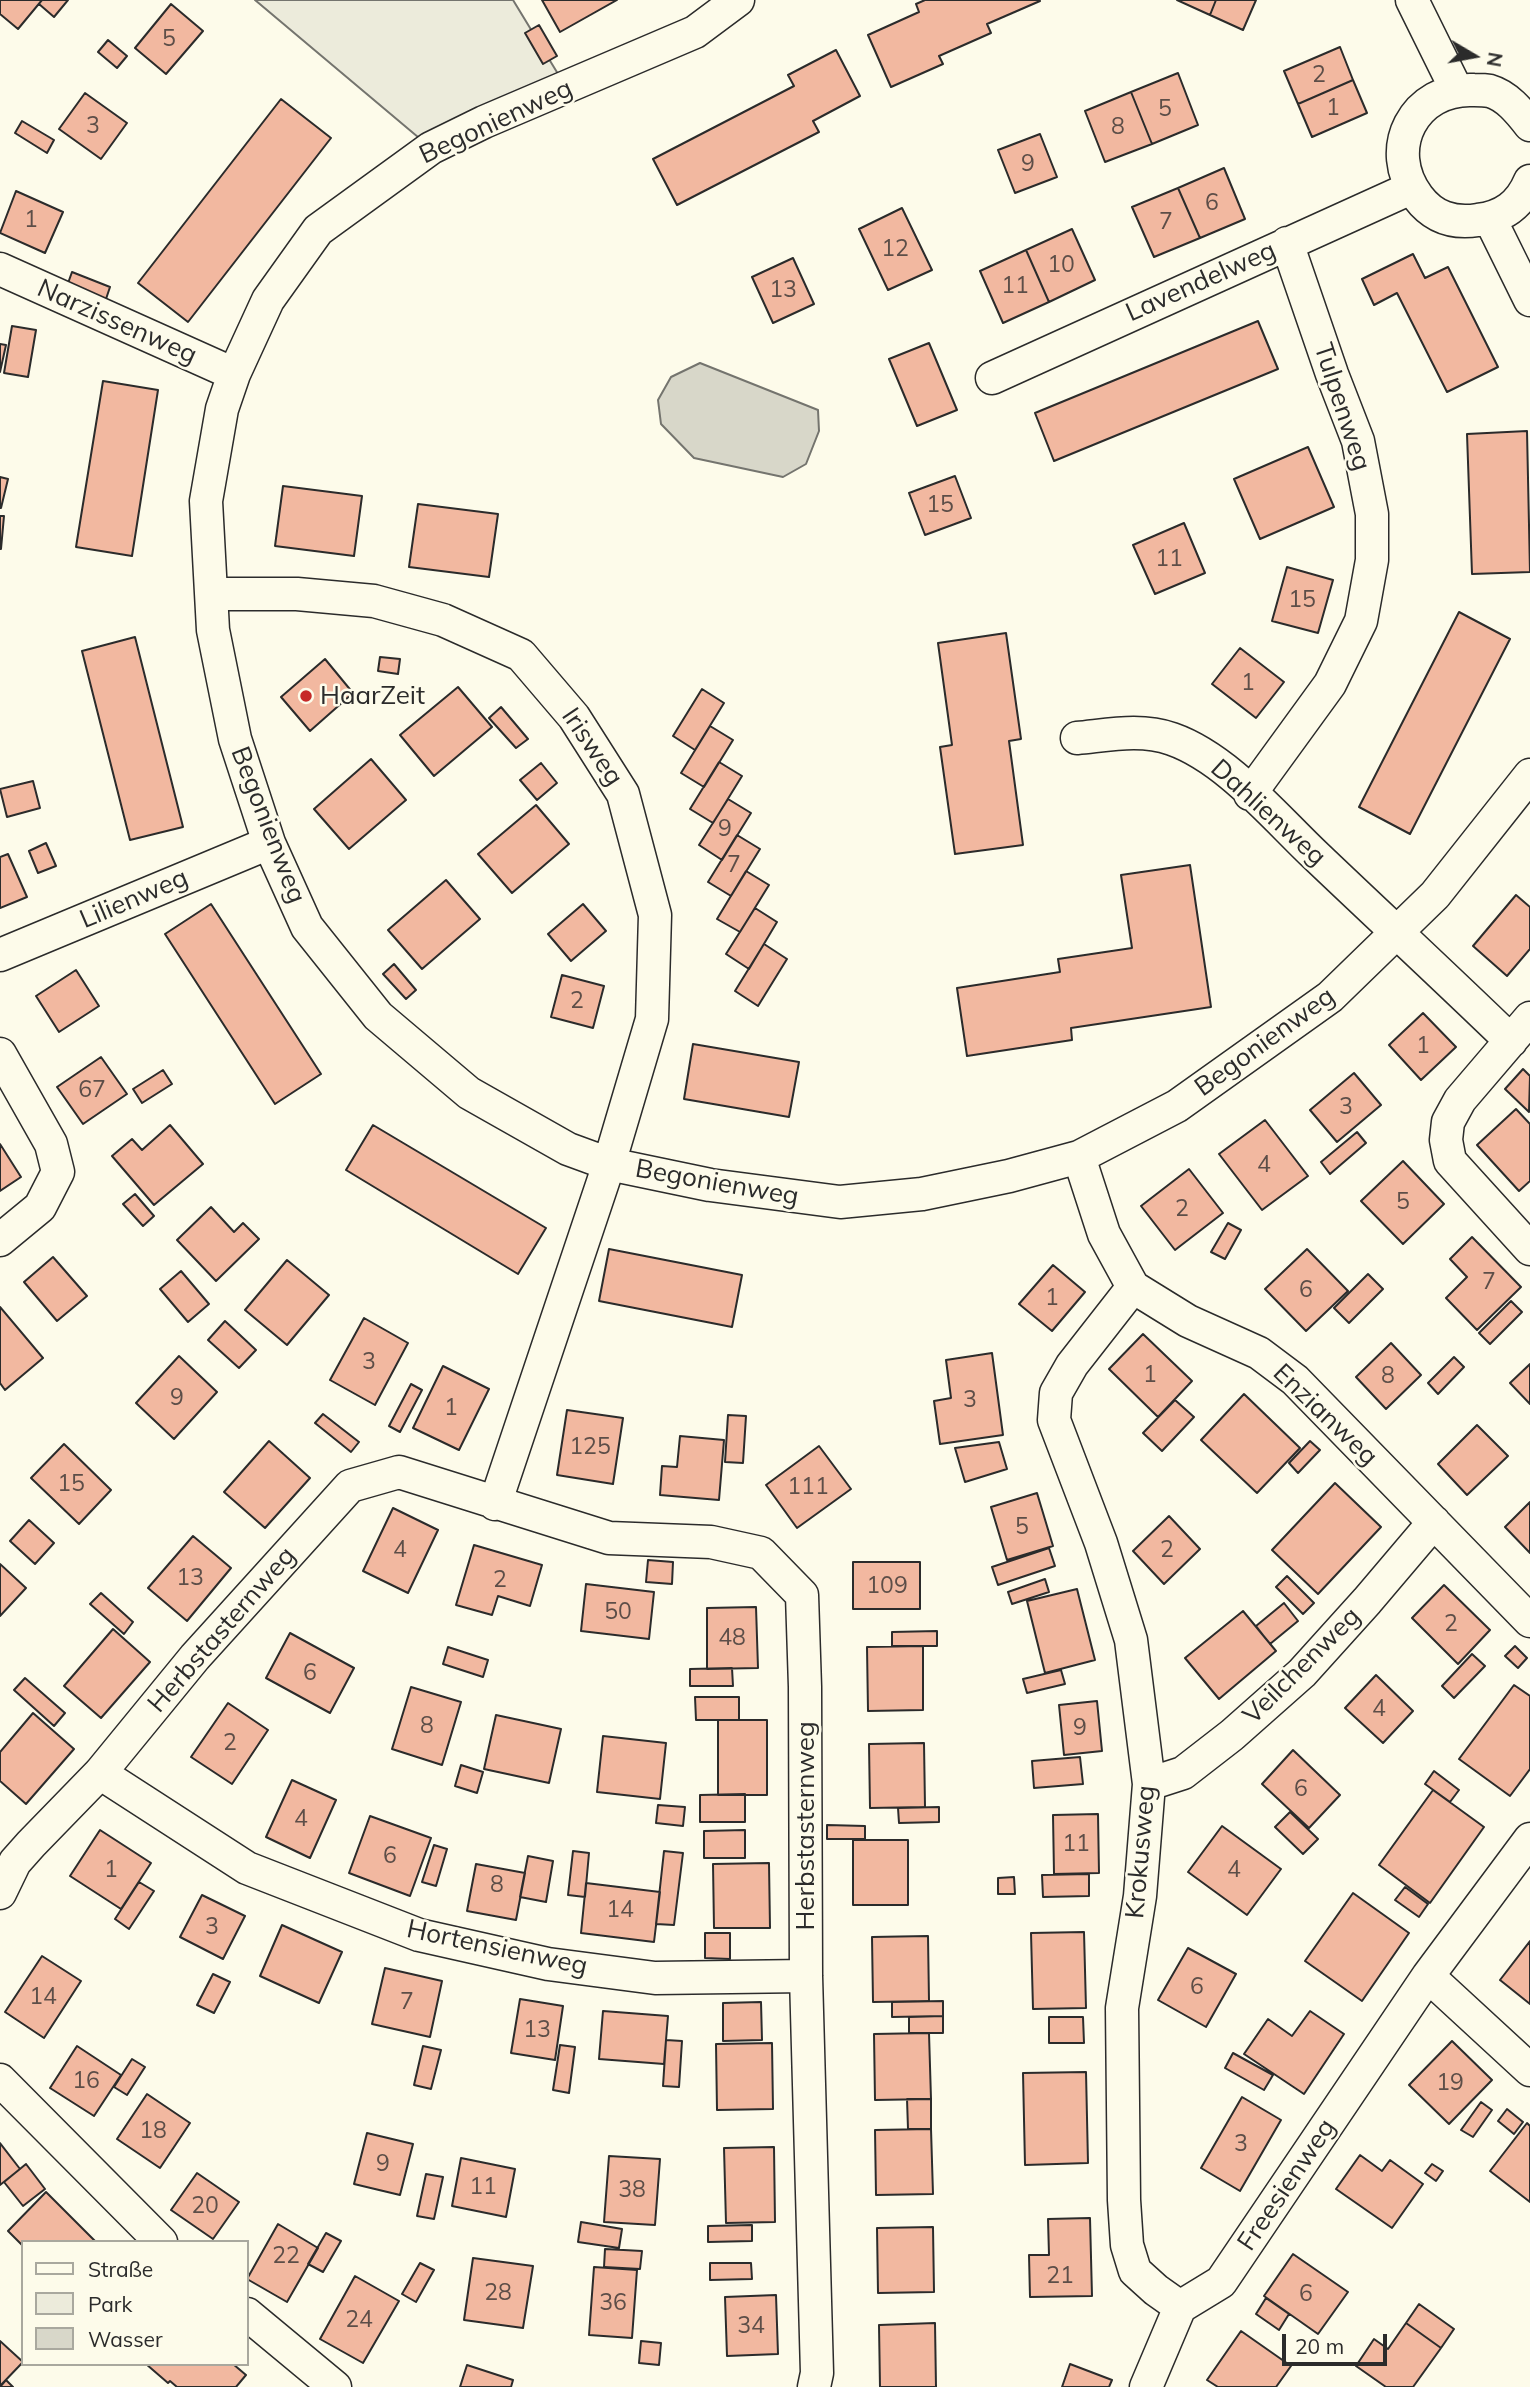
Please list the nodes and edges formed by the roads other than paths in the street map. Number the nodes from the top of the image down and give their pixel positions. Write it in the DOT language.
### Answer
graph roads {
  1 [pos="738,0"];
  2 [pos="1412,0"];
  3 [pos="1456,89"];
  4 [pos="1530,125"];
  5 [pos="1530,181"];
  6 [pos="1411,188"];
  7 [pos="1490,219"];
  8 [pos="1287,243"];
  9 [pos="0,269"];
  10 [pos="1530,300"];
  11 [pos="234,374"];
  12 [pos="992,378"];
  13 [pos="211,594"];
  14 [pos="1077,738"];
  15 [pos="1530,775"];
  16 [pos="1250,794"];
  17 [pos="269,843"];
  18 [pos="1398,931"];
  19 [pos="0,955"];
  20 [pos="1520,1030"];
  21 [pos="0,1054"];
  22 [pos="1079,1157"];
  23 [pos="609,1164"];
  24 [pos="0,1240"];
  25 [pos="1530,1250"];
  26 [pos="1133,1287"];
  27 [pos="495,1504"];
  28 [pos="1434,1522"];
  29 [pos="1530,1621"];
  30 [pos="100,1773"];
  31 [pos="1149,1784"];
  32 [pos="1530,1839"];
  33 [pos="0,1893"];
  34 [pos="806,1976"];
  35 [pos="1429,1976"];
  36 [pos="1530,2070"];
  37 [pos="0,2080"];
  38 [pos="159,2240"];
  39 [pos="1180,2307"];
  40 [pos="248,2316"];
  41 [pos="335,2387"];
  42 [pos="814,2387"];
  43 [pos="1146,2387"];
  1 -- 11 [label="street, Begonienweg"];
  2 -- 3 [label="street"];
  3 -- 4 [label="street"];
  3 -- 6 [label="street"];
  5 -- 7 [label="street"];
  6 -- 7 [label="street"];
  6 -- 8 [label="street, Lavendelweg"];
  7 -- 10 [label="street"];
  8 -- 12 [label="street, Lavendelweg"];
  8 -- 16 [label="street, Tulpenweg"];
  9 -- 11 [label="street, Narzissenweg"];
  11 -- 13 [label="street, Begonienweg"];
  13 -- 17 [label="street, Begonienweg"];
  13 -- 23 [label="street, Irisweg"];
  14 -- 16 [label="street, Dahlienweg"];
  15 -- 18 [label="street, Begonienweg"];
  16 -- 18 [label="street, Dahlienweg"];
  17 -- 19 [label="street, Lilienweg"];
  17 -- 23 [label="street, Begonienweg"];
  18 -- 20 [label="street, Dahlienweg"];
  18 -- 22 [label="street, Begonienweg"];
  20 -- 25 [label="street"];
  21 -- 24 [label="street"];
  22 -- 23 [label="street, Begonienweg"];
  22 -- 26 [label="street, Enzianweg"];
  23 -- 27 [label="street"];
  26 -- 28 [label="street, Enzianweg"];
  26 -- 31 [label="street, Krokusweg"];
  27 -- 30 [label="street, Herbstasternweg"];
  27 -- 34 [label="street, Herbstasternweg"];
  28 -- 29 [label="street, Enzianweg"];
  28 -- 31 [label="street, Veilchenweg"];
  30 -- 33 [label="street, Herbstasternweg"];
  30 -- 34 [label="street, Hortensienweg"];
  31 -- 39 [label="street, Krokusweg"];
  32 -- 35 [label="street"];
  34 -- 42 [label="street, Herbstasternweg"];
  35 -- 36 [label="street"];
  35 -- 39 [label="street, Freesienweg"];
  37 -- 38 [label="street"];
  39 -- 43 [label="street"];
  40 -- 41 [label="street"];
}
